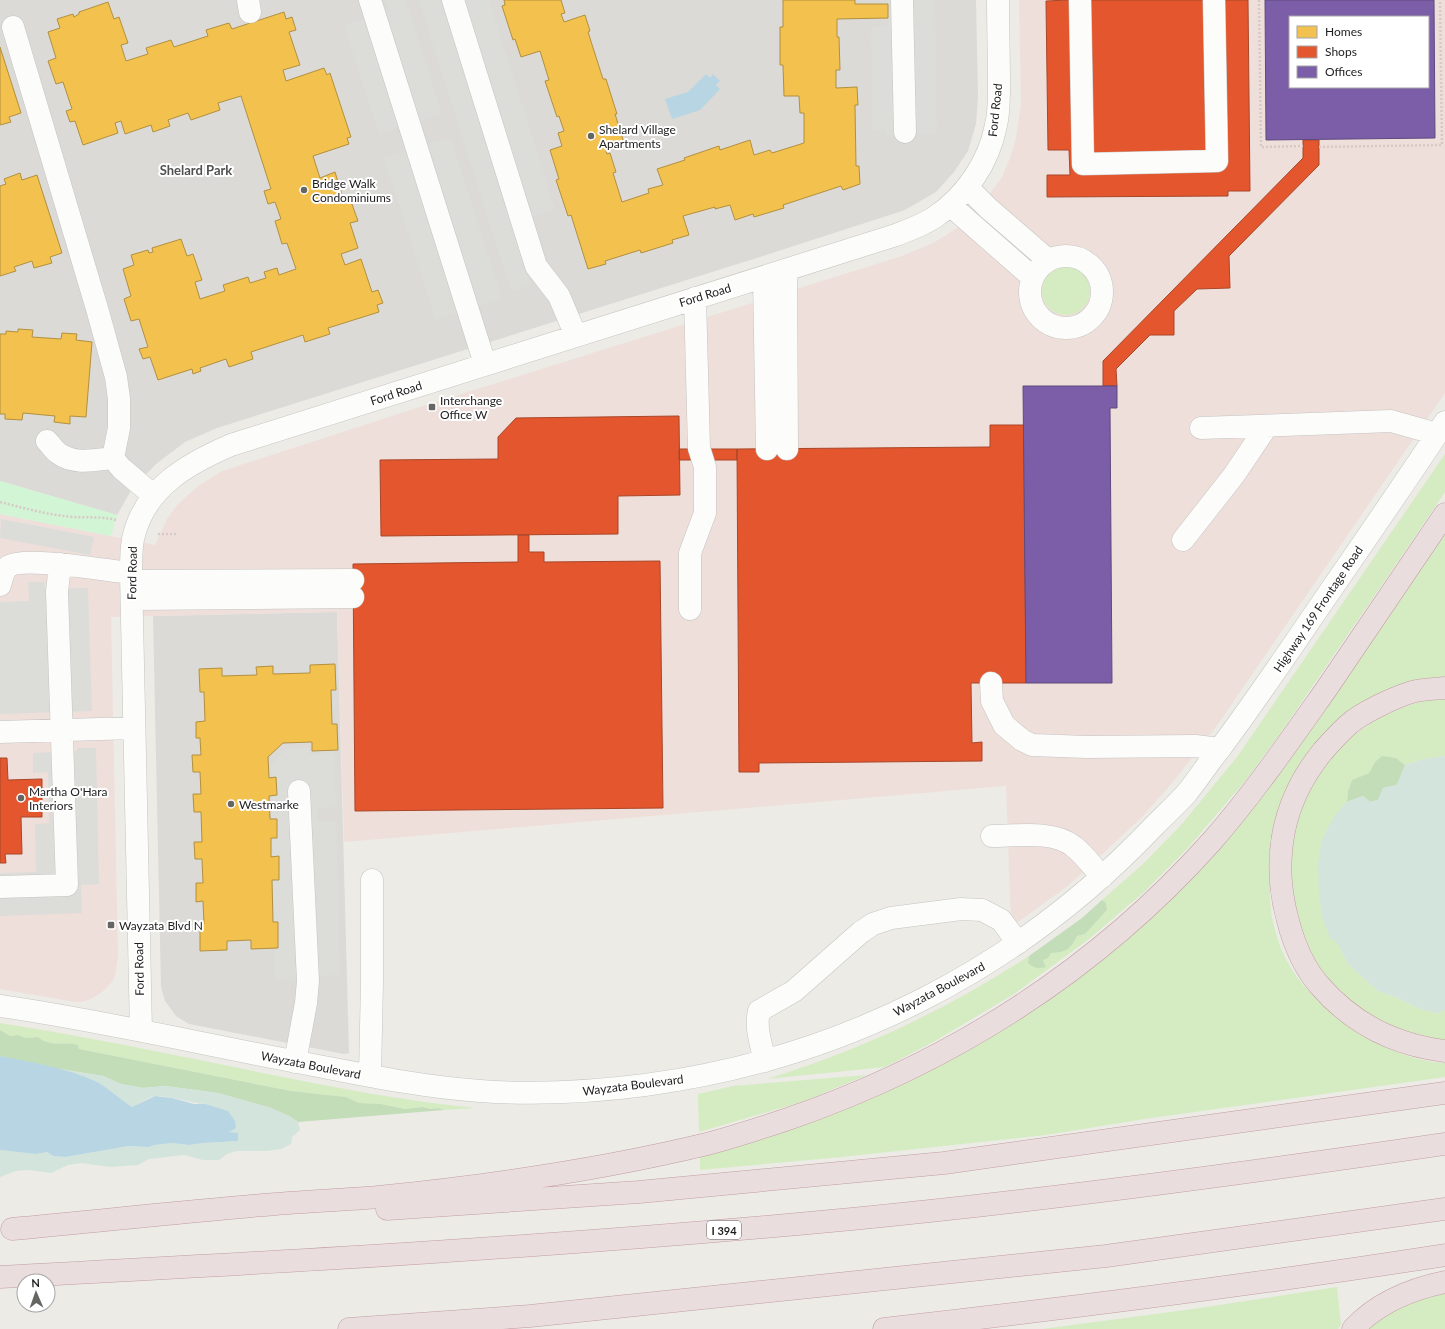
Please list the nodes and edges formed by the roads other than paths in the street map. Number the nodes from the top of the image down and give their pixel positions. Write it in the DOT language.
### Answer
graph roads {
  1 [pos="370,0"];
  2 [pos="453,0"];
  3 [pos="902,0"];
  4 [pos="998,0"];
  5 [pos="1080,0"];
  6 [pos="1214,0"];
  7 [pos="13,27"];
  8 [pos="905,132"];
  9 [pos="967,187"];
  10 [pos="950,205"];
  11 [pos="1048,260"];
  12 [pos="786,270"];
  13 [pos="764,277"];
  14 [pos="1032,277"];
  15 [pos="695,298"];
  16 [pos="576,336"];
  17 [pos="485,364"];
  18 [pos="1267,426"];
  19 [pos="1202,428"];
  20 [pos="1441,428"];
  21 [pos="48,441"];
  22 [pos="113,458"];
  23 [pos="154,496"];
  24 [pos="1445,514"];
  25 [pos="1183,540"];
  26 [pos="60,564"];
  27 [pos="131,584"];
  28 [pos="0,585"];
  29 [pos="353,588"];
  30 [pos="690,609"];
  31 [pos="991,683"];
  32 [pos="1445,688"];
  33 [pos="134,728"];
  34 [pos="61,730"];
  35 [pos="0,732"];
  36 [pos="1220,749"];
  37 [pos="299,792"];
  38 [pos="1186,793"];
  39 [pos="992,836"];
  40 [pos="1102,877"];
  41 [pos="372,880"];
  42 [pos="0,887"];
  43 [pos="1018,942"];
  44 [pos="0,1006"];
  45 [pos="141,1031"];
  46 [pos="1445,1051"];
  47 [pos="765,1061"];
  48 [pos="294,1062"];
  49 [pos="370,1076"];
  50 [pos="1445,1093"];
  51 [pos="1445,1144"];
  52 [pos="1445,1209"];
  53 [pos="6,1230"];
  54 [pos="1445,1255"];
  55 [pos="0,1277"];
  56 [pos="1445,1282"];
  57 [pos="349,1329"];
  58 [pos="884,1329"];
  59 [pos="1353,1329"];
  1 -- 17 [label="street"];
  2 -- 16 [label="street"];
  3 -- 8 [label="street"];
  4 -- 9 [label="street, Ford Road"];
  5 -- 6 [label="street"];
  7 -- 22 [label="street"];
  9 -- 10 [label="street, Ford Road"];
  9 -- 11 [label="street"];
  10 -- 12 [label="street, Ford Road"];
  10 -- 14 [label="street"];
  11 -- 14 [label="street"];
  11 -- 14 [label="street"];
  12 -- 13 [label="street, Ford Road"];
  12 -- 13 [label="street"];
  13 -- 15 [label="street, Ford Road"];
  15 -- 16 [label="street, Ford Road"];
  15 -- 30 [label="street"];
  16 -- 17 [label="street, Ford Road"];
  17 -- 23 [label="street, Ford Road"];
  18 -- 19 [label="street"];
  18 -- 20 [label="street"];
  18 -- 25 [label="street"];
  20 -- 36 [label="street, Highway 169 Frontage Road"];
  21 -- 22 [label="street"];
  22 -- 23 [label="street"];
  23 -- 27 [label="street, Ford Road"];
  24 -- 53 [label="highway"];
  26 -- 27 [label="street"];
  26 -- 28 [label="street"];
  26 -- 34 [label="street"];
  27 -- 29 [label="street"];
  27 -- 33 [label="street, Ford Road"];
  31 -- 36 [label="street"];
  32 -- 46 [label="highway"];
  33 -- 34 [label="street"];
  33 -- 45 [label="street, Ford Road"];
  34 -- 35 [label="street"];
  34 -- 42 [label="street"];
  36 -- 38 [label="street, Highway 169 Frontage Road"];
  37 -- 48 [label="street"];
  38 -- 40 [label="street, Wayzata Boulevard"];
  39 -- 40 [label="street"];
  40 -- 43 [label="street, Wayzata Boulevard"];
  41 -- 49 [label="street"];
  43 -- 47 [label="street, Wayzata Boulevard"];
  43 -- 47 [label="street"];
  44 -- 45 [label="street, Wayzata Boulevard"];
  45 -- 48 [label="street, Wayzata Boulevard"];
  47 -- 49 [label="street, Wayzata Boulevard"];
  48 -- 49 [label="street, Wayzata Boulevard"];
  50 -- 53 [label="highway"];
  51 -- 55 [label="highway, I 394"];
  52 -- 57 [label="highway"];
  54 -- 58 [label="highway"];
  56 -- 59 [label="highway"];
}
